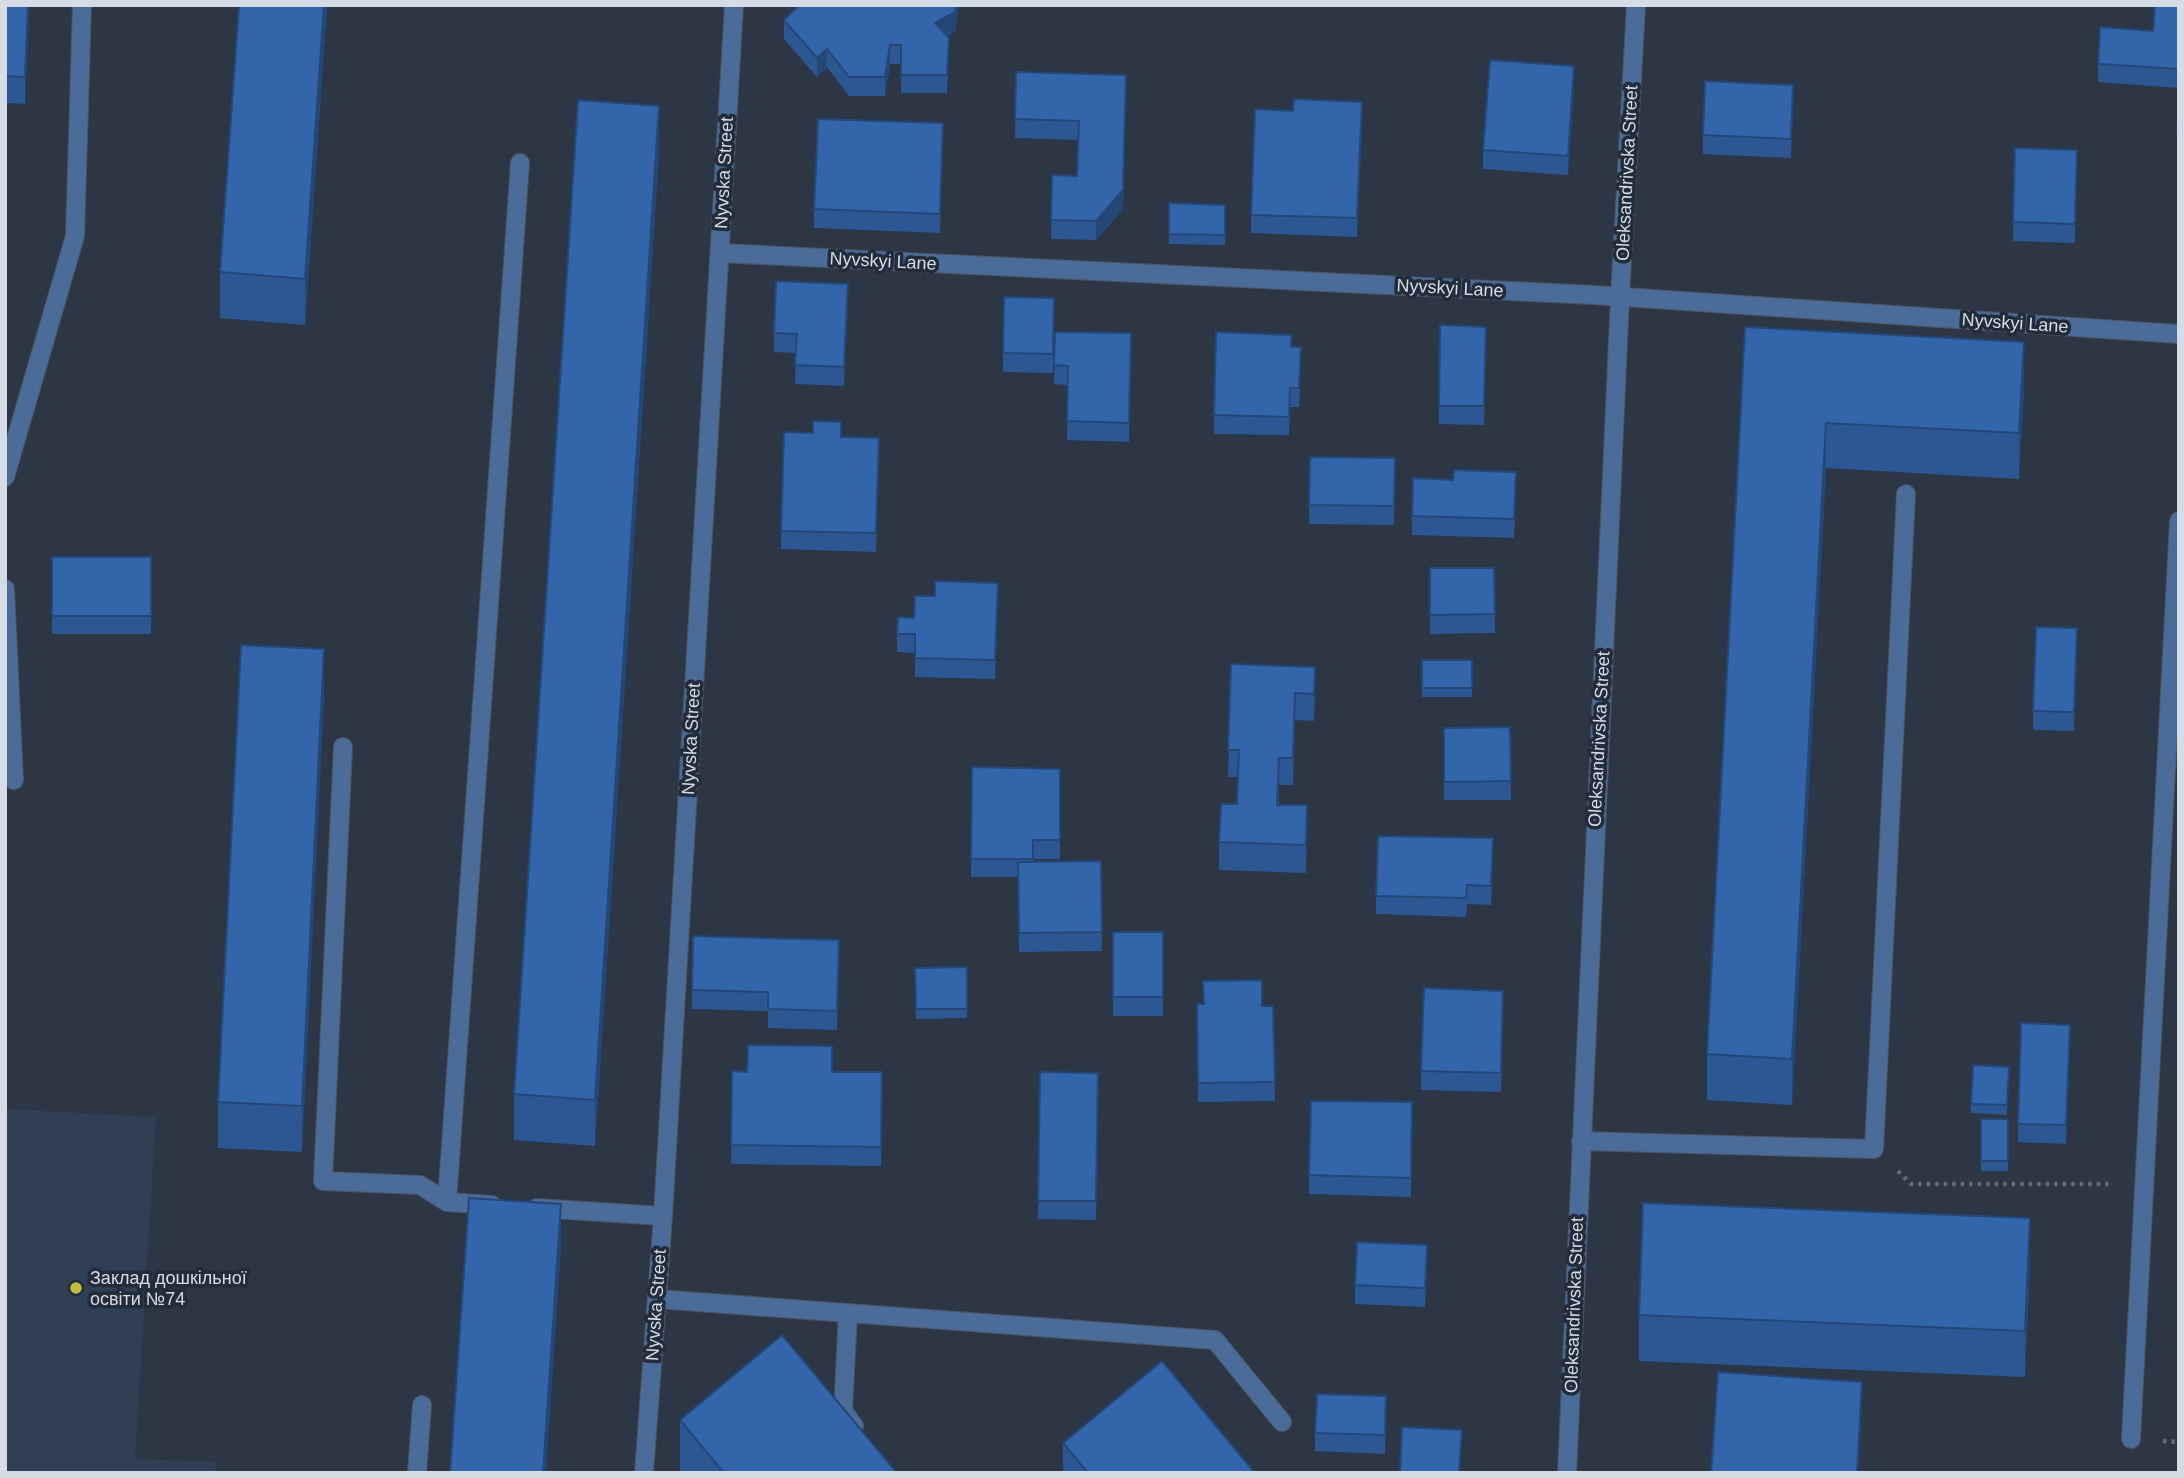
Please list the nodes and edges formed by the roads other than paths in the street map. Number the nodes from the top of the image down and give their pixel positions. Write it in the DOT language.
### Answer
graph roads {
  1 [pos="82,5"];
  2 [pos="734,5"];
  3 [pos="1636,5"];
  4 [pos="520,163"];
  5 [pos="720,253"];
  6 [pos="1620,297"];
  7 [pos="2179,334"];
  8 [pos="5,477"];
  9 [pos="1906,494"];
  10 [pos="2179,521"];
  11 [pos="5,589"];
  12 [pos="343,747"];
  13 [pos="14,780"];
  14 [pos="1581,1141"];
  15 [pos="447,1202"];
  16 [pos="663,1216"];
  17 [pos="657,1299"];
  18 [pos="848,1313"];
  19 [pos="422,1405"];
  20 [pos="1282,1422"];
  21 [pos="2131,1439"];
  22 [pos="867,1442"];
  23 [pos="417,1473"];
  24 [pos="644,1473"];
  25 [pos="1567,1473"];
  1 -- 8 [label="street"];
  2 -- 5 [label="street, Nyvska Street"];
  3 -- 6 [label="street, Oleksandrivska Street"];
  4 -- 15 [label="street"];
  5 -- 6 [label="street, Nyvskyi Lane"];
  5 -- 16 [label="street, Nyvska Street"];
  6 -- 7 [label="street, Nyvskyi Lane"];
  6 -- 14 [label="street, Oleksandrivska Street"];
  9 -- 14 [label="street"];
  10 -- 21 [label="street"];
  11 -- 13 [label="street"];
  12 -- 15 [label="street"];
  14 -- 25 [label="street, Oleksandrivska Street"];
  15 -- 16 [label="street"];
  16 -- 17 [label="street, Nyvska Street"];
  17 -- 18 [label="street"];
  17 -- 24 [label="street, Nyvska Street"];
  18 -- 20 [label="street"];
  18 -- 22 [label="street"];
  19 -- 23 [label="street"];
}
